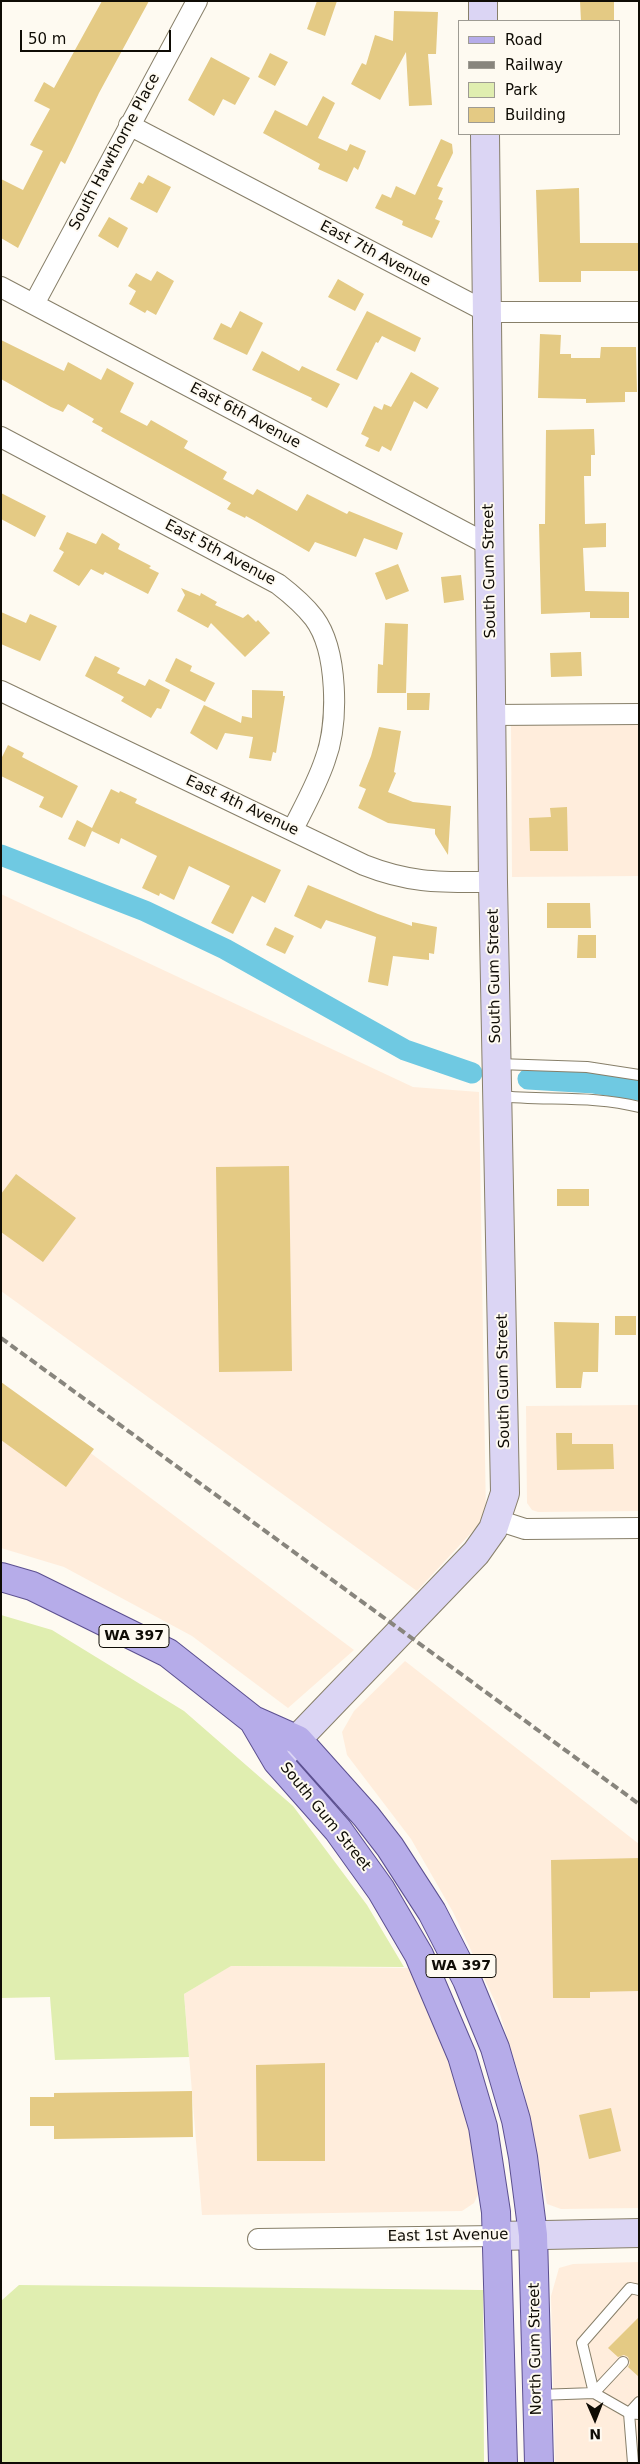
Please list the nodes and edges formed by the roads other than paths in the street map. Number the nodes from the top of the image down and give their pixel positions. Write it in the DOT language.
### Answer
graph roads {
  1 [pos="196,1"];
  2 [pos="483,1"];
  3 [pos="483,20"];
  4 [pos="129,125"];
  5 [pos="485,135"];
  6 [pos="1,287"];
  7 [pos="34,304"];
  8 [pos="487,312"];
  9 [pos="639,312"];
  10 [pos="1,437"];
  11 [pos="489,545"];
  12 [pos="1,691"];
  13 [pos="639,714"];
  14 [pos="492,715"];
  15 [pos="293,829"];
  16 [pos="493,882"];
  17 [pos="497,1064"];
  18 [pos="639,1075"];
  19 [pos="498,1096"];
  20 [pos="639,1107"];
  21 [pos="497,1520"];
  22 [pos="639,1528"];
  23 [pos="1,1577"];
  24 [pos="253,1720"];
  25 [pos="298,1740"];
  26 [pos="277,1761"];
  27 [pos="639,2233"];
  28 [pos="533,2235"];
  29 [pos="498,2236"];
  30 [pos="258,2239"];
  31 [pos="639,2290"];
  32 [pos="623,2362"];
  33 [pos="594,2393"];
  34 [pos="537,2395"];
  35 [pos="639,2402"];
  36 [pos="634,2414"];
  37 [pos="504,2463"];
  38 [pos="539,2463"];
  39 [pos="633,2463"];
  1 -- 4 [label="street, South Hawthorne Place"];
  2 -- 3 [label="main road"];
  4 -- 7 [label="street, South Hawthorne Place"];
  4 -- 8 [label="street, East 7th Avenue"];
  5 -- 8 [label="main road, South Gum Street"];
  6 -- 7 [label="street, East 6th Avenue"];
  7 -- 11 [label="street, East 6th Avenue"];
  8 -- 9 [label="street, East 7th Avenue"];
  8 -- 11 [label="main road, South Gum Street"];
  10 -- 15 [label="street, East 5th Avenue"];
  11 -- 14 [label="main road, South Gum Street"];
  12 -- 15 [label="street, East 4th Avenue"];
  13 -- 14 [label="street"];
  14 -- 16 [label="main road, South Gum Street"];
  15 -- 16 [label="street, East 4th Avenue"];
  16 -- 17 [label="main road, South Gum Street"];
  17 -- 18 [label="lane"];
  17 -- 19 [label="main road, South Gum Street"];
  19 -- 20 [label="lane"];
  19 -- 21 [label="main road, South Gum Street"];
  21 -- 22 [label="street"];
  21 -- 25 [label="main road, South Gum Street"];
  23 -- 24 [label="main road, WA 397"];
  24 -- 25 [label="main road, WA 397"];
  24 -- 26 [label="main road, WA 397"];
  25 -- 26 [label="main road, South Gum Street"];
  25 -- 28 [label="main road, South Gum Street / WA 397"];
  26 -- 29 [label="main road, South Gum Street / WA 397"];
  27 -- 28 [label="main road, East 1st Avenue"];
  28 -- 29 [label="main road, East 1st Avenue"];
  28 -- 34 [label="main road, North Gum Street / WA 397"];
  29 -- 30 [label="street, East 1st Avenue"];
  29 -- 37 [label="main road, WA 397"];
  31 -- 33 [label="lane"];
  32 -- 33 [label="lane"];
  33 -- 34 [label="lane"];
  33 -- 36 [label="lane"];
  34 -- 38 [label="main road, North Gum Street / WA 397"];
  35 -- 36 [label="lane"];
  36 -- 39 [label="lane"];
}
